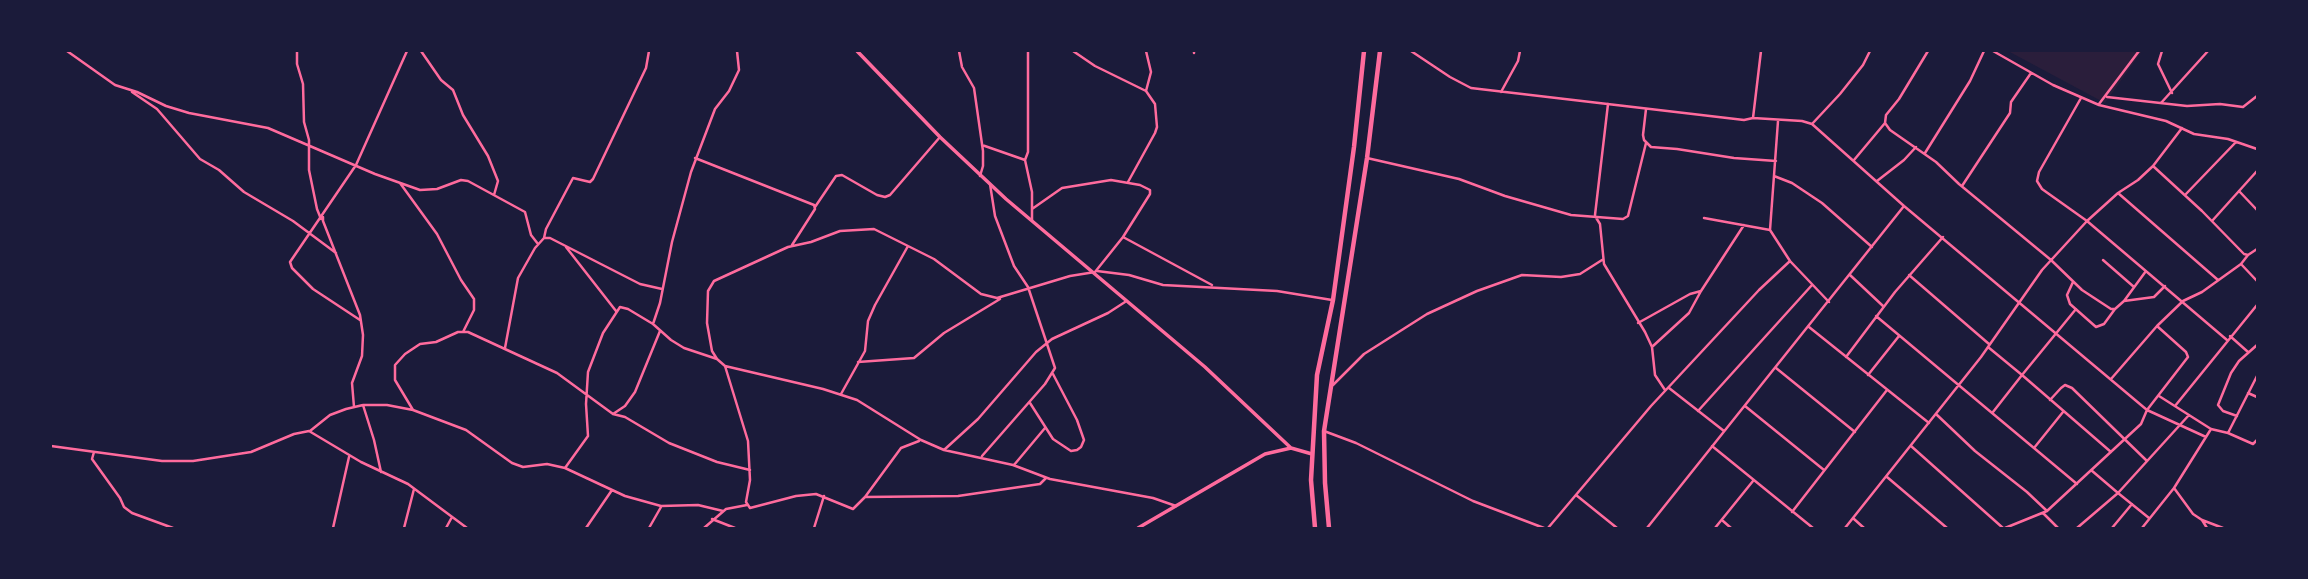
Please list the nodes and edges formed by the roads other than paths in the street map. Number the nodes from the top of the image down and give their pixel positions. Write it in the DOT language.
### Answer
graph roads {
  1 [pos="66,51"];
  2 [pos="297,51"];
  3 [pos="407,51"];
  4 [pos="421,51"];
  5 [pos="649,51"];
  6 [pos="737,51"];
  7 [pos="857,51"];
  8 [pos="959,51"];
  9 [pos="1028,51"];
  10 [pos="1073,51"];
  11 [pos="1146,51"];
  12 [pos="1364,51"];
  13 [pos="1380,51"];
  14 [pos="1410,51"];
  15 [pos="1520,51"];
  16 [pos="1760,51"];
  17 [pos="1870,51"];
  18 [pos="1928,51"];
  19 [pos="1984,51"];
  20 [pos="1993,51"];
  21 [pos="2139,51"];
  22 [pos="2162,51"];
  23 [pos="2208,51"];
  24 [pos="2031,72"];
  25 [pos="130,90"];
  26 [pos="1146,91"];
  27 [pos="1501,93"];
  28 [pos="2172,93"];
  29 [pos="2257,96"];
  30 [pos="2107,97"];
  31 [pos="2081,98"];
  32 [pos="2161,103"];
  33 [pos="1608,104"];
  34 [pos="2099,105"];
  35 [pos="1646,109"];
  36 [pos="1753,118"];
  37 [pos="1778,121"];
  38 [pos="1885,122"];
  39 [pos="1812,124"];
  40 [pos="2182,128"];
  41 [pos="940,137"];
  42 [pos="2236,142"];
  43 [pos="1646,143"];
  44 [pos="308,144"];
  45 [pos="982,145"];
  46 [pos="1916,147"];
  47 [pos="2257,149"];
  48 [pos="1925,153"];
  49 [pos="695,158"];
  50 [pos="1367,158"];
  51 [pos="1025,160"];
  52 [pos="1854,160"];
  53 [pos="1776,161"];
  54 [pos="356,165"];
  55 [pos="2152,166"];
  56 [pos="2257,172"];
  57 [pos="980,176"];
  58 [pos="1774,176"];
  59 [pos="1128,182"];
  60 [pos="1876,182"];
  61 [pos="400,183"];
  62 [pos="990,184"];
  63 [pos="1962,186"];
  64 [pos="2239,191"];
  65 [pos="2118,192"];
  66 [pos="494,195"];
  67 [pos="2185,195"];
  68 [pos="1904,206"];
  69 [pos="815,207"];
  70 [pos="1032,209"];
  71 [pos="2257,210"];
  72 [pos="324,214"];
  73 [pos="1595,216"];
  74 [pos="1704,218"];
  75 [pos="321,219"];
  76 [pos="1032,220"];
  77 [pos="2087,221"];
  78 [pos="2212,221"];
  79 [pos="1744,225"];
  80 [pos="1770,230"];
  81 [pos="311,233"];
  82 [pos="1123,237"];
  83 [pos="1942,237"];
  84 [pos="544,238"];
  85 [pos="538,244"];
  86 [pos="565,246"];
  87 [pos="908,246"];
  88 [pos="791,247"];
  89 [pos="1872,247"];
  90 [pos="2257,249"];
  91 [pos="336,253"];
  92 [pos="2248,256"];
  93 [pos="1602,260"];
  94 [pos="2051,260"];
  95 [pos="2103,260"];
  96 [pos="1790,261"];
  97 [pos="2241,264"];
  98 [pos="2146,271"];
  99 [pos="1096,272"];
  100 [pos="1850,275"];
  101 [pos="1909,275"];
  102 [pos="2218,281"];
  103 [pos="2257,281"];
  104 [pos="2073,282"];
  105 [pos="1812,285"];
  106 [pos="2165,286"];
  107 [pos="1028,287"];
  108 [pos="2134,287"];
  109 [pos="1216,288"];
  110 [pos="663,290"];
  111 [pos="1700,291"];
  112 [pos="1004,295"];
  113 [pos="1333,300"];
  114 [pos="1126,301"];
  115 [pos="2124,301"];
  116 [pos="2183,301"];
  117 [pos="1829,302"];
  118 [pos="2019,302"];
  119 [pos="2257,305"];
  120 [pos="1883,306"];
  121 [pos="2076,309"];
  122 [pos="2115,309"];
  123 [pos="616,310"];
  124 [pos="1876,316"];
  125 [pos="360,320"];
  126 [pos="1638,323"];
  127 [pos="653,324"];
  128 [pos="2157,326"];
  129 [pos="1809,327"];
  130 [pos="660,331"];
  131 [pos="463,332"];
  132 [pos="2055,333"];
  133 [pos="1899,335"];
  134 [pos="2228,338"];
  135 [pos="1048,342"];
  136 [pos="2257,345"];
  137 [pos="1989,346"];
  138 [pos="1651,347"];
  139 [pos="505,348"];
  140 [pos="2248,352"];
  141 [pos="1846,357"];
  142 [pos="716,359"];
  143 [pos="858,362"];
  144 [pos="725,366"];
  145 [pos="1776,368"];
  146 [pos="1053,374"];
  147 [pos="1868,375"];
  148 [pos="2022,375"];
  149 [pos="2257,376"];
  150 [pos="2111,379"];
  151 [pos="1959,384"];
  152 [pos="1330,387"];
  153 [pos="1667,389"];
  154 [pos="1887,390"];
  155 [pos="2248,393"];
  156 [pos="840,395"];
  157 [pos="2158,395"];
  158 [pos="586,397"];
  159 [pos="2257,397"];
  160 [pos="2050,400"];
  161 [pos="1030,402"];
  162 [pos="363,405"];
  163 [pos="1745,406"];
  164 [pos="2175,406"];
  165 [pos="355,407"];
  166 [pos="413,410"];
  167 [pos="2147,410"];
  168 [pos="1698,411"];
  169 [pos="2063,411"];
  170 [pos="1993,412"];
  171 [pos="613,414"];
  172 [pos="1936,414"];
  173 [pos="2189,415"];
  174 [pos="2237,416"];
  175 [pos="1930,423"];
  176 [pos="2180,426"];
  177 [pos="1045,428"];
  178 [pos="2211,429"];
  179 [pos="309,431"];
  180 [pos="1324,431"];
  181 [pos="1724,431"];
  182 [pos="1855,432"];
  183 [pos="2228,433"];
  184 [pos="2206,437"];
  185 [pos="2125,439"];
  186 [pos="921,440"];
  187 [pos="2257,440"];
  188 [pos="2253,444"];
  189 [pos="51,446"];
  190 [pos="1712,446"];
  191 [pos="1911,446"];
  192 [pos="2257,447"];
  193 [pos="1291,448"];
  194 [pos="2034,448"];
  195 [pos="944,450"];
  196 [pos="94,452"];
  197 [pos="2111,452"];
  198 [pos="1313,454"];
  199 [pos="350,456"];
  200 [pos="981,457"];
  201 [pos="2147,461"];
  202 [pos="1014,465"];
  203 [pos="565,468"];
  204 [pos="750,470"];
  205 [pos="1825,470"];
  206 [pos="2091,470"];
  207 [pos="381,472"];
  208 [pos="1887,477"];
  209 [pos="1046,478"];
  210 [pos="1753,481"];
  211 [pos="2077,484"];
  212 [pos="2174,488"];
  213 [pos="414,489"];
  214 [pos="612,489"];
  215 [pos="2118,493"];
  216 [pos="1576,495"];
  217 [pos="824,496"];
  218 [pos="865,497"];
  219 [pos="2132,504"];
  220 [pos="747,505"];
  221 [pos="661,506"];
  222 [pos="1176,506"];
  223 [pos="723,511"];
  224 [pos="2047,511"];
  225 [pos="1792,512"];
  226 [pos="2042,513"];
  227 [pos="452,517"];
  228 [pos="2149,518"];
  229 [pos="712,519"];
  230 [pos="1854,519"];
  231 [pos="1722,520"];
  232 [pos="2202,520"];
  233 [pos="173,528"];
  234 [pos="332,528"];
  235 [pos="404,528"];
  236 [pos="446,528"];
  237 [pos="467,528"];
  238 [pos="586,528"];
  239 [pos="649,528"];
  240 [pos="704,528"];
  241 [pos="735,528"];
  242 [pos="814,528"];
  243 [pos="1138,528"];
  244 [pos="1315,528"];
  245 [pos="1329,528"];
  246 [pos="1546,528"];
  247 [pos="1617,528"];
  248 [pos="1647,528"];
  249 [pos="1715,528"];
  250 [pos="1731,528"];
  251 [pos="1813,528"];
  252 [pos="1845,528"];
  253 [pos="1864,528"];
  254 [pos="1947,528"];
  255 [pos="2004,528"];
  256 [pos="2058,528"];
  257 [pos="2077,528"];
  258 [pos="2112,528"];
  259 [pos="2142,528"];
  260 [pos="2207,528"];
  261 [pos="2223,528"];
  1 -- 25 [label="street"];
  2 -- 44 [label="street"];
  3 -- 54 [label="street"];
  4 -- 66 [label="street"];
  5 -- 84 [label="street"];
  6 -- 49 [label="street"];
  7 -- 41 [label="street"];
  8 -- 45 [label="street"];
  9 -- 51 [label="street"];
  10 -- 26 [label="street"];
  11 -- 26 [label="street"];
  12 -- 113 [label="highway"];
  13 -- 50 [label="highway"];
  14 -- 27 [label="street"];
  15 -- 27 [label="street"];
  16 -- 36 [label="street"];
  17 -- 39 [label="street"];
  18 -- 38 [label="street"];
  19 -- 48 [label="street"];
  20 -- 24 [label="street"];
  21 -- 30 [label="street"];
  22 -- 28 [label="street"];
  23 -- 28 [label="street"];
  24 -- 31 [label="street"];
  24 -- 63 [label="street"];
  25 -- 44 [label="street"];
  25 -- 81 [label="street"];
  26 -- 59 [label="street"];
  27 -- 33 [label="street"];
  28 -- 32 [label="street"];
  29 -- 32 [label="street"];
  30 -- 32 [label="street"];
  30 -- 34 [label="street"];
  31 -- 34 [label="street"];
  31 -- 77 [label="street"];
  33 -- 35 [label="street"];
  33 -- 73 [label="street"];
  34 -- 40 [label="street"];
  35 -- 36 [label="street"];
  35 -- 43 [label="street"];
  36 -- 37 [label="street"];
  37 -- 39 [label="street"];
  37 -- 53 [label="street"];
  38 -- 46 [label="street"];
  38 -- 52 [label="street"];
  39 -- 52 [label="street"];
  40 -- 42 [label="street"];
  40 -- 55 [label="street"];
  41 -- 57 [label="street"];
  41 -- 69 [label="street"];
  42 -- 47 [label="street"];
  42 -- 67 [label="street"];
  43 -- 53 [label="street"];
  43 -- 73 [label="street"];
  44 -- 54 [label="street"];
  44 -- 75 [label="street"];
  45 -- 51 [label="street"];
  45 -- 57 [label="street"];
  46 -- 48 [label="street"];
  46 -- 60 [label="street"];
  48 -- 63 [label="street"];
  49 -- 69 [label="street"];
  49 -- 110 [label="street"];
  50 -- 73 [label="street"];
  50 -- 152 [label="highway"];
  51 -- 70 [label="street"];
  52 -- 60 [label="street"];
  53 -- 58 [label="street"];
  54 -- 61 [label="street"];
  54 -- 72 [label="street"];
  55 -- 65 [label="street"];
  55 -- 67 [label="street"];
  56 -- 64 [label="street"];
  57 -- 62 [label="street"];
  58 -- 80 [label="street"];
  58 -- 89 [label="street"];
  59 -- 70 [label="street"];
  59 -- 82 [label="street"];
  60 -- 68 [label="street"];
  61 -- 66 [label="street"];
  61 -- 131 [label="street"];
  62 -- 76 [label="street"];
  62 -- 107 [label="street"];
  63 -- 94 [label="street"];
  64 -- 71 [label="street"];
  64 -- 78 [label="street"];
  65 -- 77 [label="street"];
  65 -- 102 [label="street"];
  66 -- 85 [label="street"];
  67 -- 78 [label="street"];
  68 -- 83 [label="street"];
  68 -- 89 [label="street"];
  69 -- 88 [label="street"];
  70 -- 76 [label="street"];
  72 -- 75 [label="street"];
  72 -- 91 [label="street"];
  73 -- 93 [label="street"];
  74 -- 79 [label="street"];
  75 -- 81 [label="street"];
  76 -- 99 [label="street"];
  77 -- 94 [label="street"];
  77 -- 98 [label="street"];
  78 -- 92 [label="street"];
  79 -- 80 [label="street"];
  79 -- 111 [label="street"];
  80 -- 96 [label="street"];
  81 -- 91 [label="street"];
  81 -- 125 [label="street"];
  82 -- 99 [label="street"];
  82 -- 109 [label="street"];
  83 -- 101 [label="street"];
  83 -- 118 [label="street"];
  84 -- 85 [label="street"];
  84 -- 86 [label="street"];
  85 -- 139 [label="street"];
  86 -- 110 [label="street"];
  86 -- 123 [label="street"];
  87 -- 88 [label="street"];
  87 -- 112 [label="street"];
  87 -- 143 [label="street"];
  88 -- 142 [label="street"];
  89 -- 100 [label="street"];
  90 -- 92 [label="street"];
  91 -- 125 [label="street"];
  92 -- 97 [label="street"];
  93 -- 126 [label="street"];
  93 -- 152 [label="street"];
  94 -- 104 [label="street"];
  94 -- 118 [label="street"];
  95 -- 108 [label="street"];
  96 -- 105 [label="street"];
  96 -- 153 [label="street"];
  97 -- 102 [label="street"];
  97 -- 103 [label="street"];
  98 -- 106 [label="street"];
  98 -- 108 [label="street"];
  99 -- 107 [label="street"];
  99 -- 109 [label="street"];
  99 -- 114 [label="street"];
  100 -- 117 [label="street"];
  100 -- 120 [label="street"];
  101 -- 120 [label="street"];
  101 -- 137 [label="street"];
  102 -- 116 [label="street"];
  104 -- 121 [label="street"];
  104 -- 122 [label="street"];
  105 -- 117 [label="street"];
  105 -- 168 [label="street"];
  106 -- 115 [label="street"];
  106 -- 116 [label="street"];
  107 -- 112 [label="street"];
  107 -- 135 [label="street"];
  108 -- 115 [label="street"];
  109 -- 113 [label="street"];
  110 -- 127 [label="street"];
  111 -- 126 [label="street"];
  111 -- 138 [label="street"];
  112 -- 143 [label="street"];
  113 -- 198 [label="highway"];
  114 -- 135 [label="street"];
  114 -- 193 [label="street"];
  115 -- 122 [label="street"];
  116 -- 128 [label="street"];
  116 -- 134 [label="street"];
  117 -- 129 [label="street"];
  118 -- 132 [label="street"];
  118 -- 137 [label="street"];
  119 -- 134 [label="street"];
  120 -- 124 [label="street"];
  121 -- 122 [label="street"];
  121 -- 132 [label="street"];
  123 -- 127 [label="street"];
  123 -- 158 [label="street"];
  124 -- 133 [label="street"];
  124 -- 141 [label="street"];
  125 -- 165 [label="street"];
  126 -- 138 [label="street"];
  127 -- 130 [label="street"];
  128 -- 150 [label="street"];
  128 -- 157 [label="street"];
  129 -- 141 [label="street"];
  129 -- 145 [label="street"];
  130 -- 142 [label="street"];
  130 -- 171 [label="street"];
  131 -- 139 [label="street"];
  131 -- 166 [label="street"];
  132 -- 148 [label="street"];
  132 -- 150 [label="street"];
  133 -- 147 [label="street"];
  133 -- 151 [label="street"];
  134 -- 140 [label="street"];
  134 -- 164 [label="street"];
  135 -- 146 [label="street"];
  135 -- 195 [label="street"];
  136 -- 140 [label="street"];
  137 -- 148 [label="street"];
  137 -- 151 [label="street"];
  138 -- 153 [label="street"];
  139 -- 158 [label="street"];
  140 -- 174 [label="street"];
  141 -- 147 [label="street"];
  142 -- 144 [label="street"];
  143 -- 156 [label="street"];
  144 -- 156 [label="street"];
  144 -- 204 [label="street"];
  145 -- 163 [label="street"];
  145 -- 182 [label="street"];
  146 -- 161 [label="street"];
  146 -- 177 [label="street"];
  147 -- 154 [label="street"];
  148 -- 160 [label="street"];
  148 -- 170 [label="street"];
  149 -- 155 [label="street"];
  150 -- 167 [label="street"];
  151 -- 170 [label="street"];
  151 -- 172 [label="street"];
  152 -- 180 [label="highway"];
  153 -- 168 [label="street"];
  153 -- 216 [label="street"];
  154 -- 175 [label="street"];
  154 -- 182 [label="street"];
  155 -- 159 [label="street"];
  155 -- 174 [label="street"];
  156 -- 186 [label="street"];
  157 -- 164 [label="street"];
  157 -- 167 [label="street"];
  158 -- 171 [label="street"];
  158 -- 203 [label="street"];
  160 -- 169 [label="street"];
  160 -- 185 [label="street"];
  161 -- 177 [label="street"];
  161 -- 200 [label="street"];
  162 -- 165 [label="street"];
  162 -- 166 [label="street"];
  162 -- 207 [label="street"];
  163 -- 181 [label="street"];
  163 -- 205 [label="street"];
  164 -- 173 [label="street"];
  165 -- 179 [label="street"];
  166 -- 203 [label="street"];
  167 -- 176 [label="street"];
  167 -- 185 [label="street"];
  168 -- 181 [label="street"];
  169 -- 194 [label="street"];
  169 -- 197 [label="street"];
  170 -- 194 [label="street"];
  171 -- 204 [label="street"];
  172 -- 175 [label="street"];
  172 -- 224 [label="street"];
  173 -- 176 [label="street"];
  173 -- 178 [label="street"];
  174 -- 183 [label="street"];
  175 -- 191 [label="street"];
  176 -- 184 [label="street"];
  176 -- 201 [label="street"];
  177 -- 202 [label="street"];
  178 -- 183 [label="street"];
  178 -- 184 [label="street"];
  179 -- 196 [label="street"];
  179 -- 199 [label="street"];
  180 -- 245 [label="highway"];
  180 -- 246 [label="street"];
  181 -- 190 [label="street"];
  182 -- 205 [label="street"];
  183 -- 188 [label="street"];
  184 -- 212 [label="street"];
  185 -- 197 [label="street"];
  185 -- 201 [label="street"];
  186 -- 195 [label="street"];
  186 -- 218 [label="street"];
  187 -- 188 [label="street"];
  188 -- 192 [label="street"];
  189 -- 196 [label="street"];
  190 -- 210 [label="street"];
  190 -- 248 [label="street"];
  191 -- 208 [label="street"];
  191 -- 255 [label="street"];
  193 -- 198 [label="street"];
  193 -- 222 [label="street"];
  194 -- 211 [label="street"];
  195 -- 200 [label="street"];
  196 -- 233 [label="street"];
  197 -- 206 [label="street"];
  198 -- 244 [label="highway"];
  199 -- 207 [label="street"];
  199 -- 234 [label="street"];
  200 -- 202 [label="street"];
  201 -- 215 [label="street"];
  202 -- 209 [label="street"];
  203 -- 214 [label="street"];
  204 -- 220 [label="street"];
  205 -- 225 [label="street"];
  206 -- 211 [label="street"];
  206 -- 215 [label="street"];
  207 -- 213 [label="street"];
  208 -- 230 [label="street"];
  208 -- 254 [label="street"];
  209 -- 218 [label="street"];
  209 -- 222 [label="street"];
  210 -- 225 [label="street"];
  210 -- 231 [label="street"];
  211 -- 224 [label="street"];
  212 -- 228 [label="street"];
  212 -- 232 [label="street"];
  213 -- 227 [label="street"];
  213 -- 235 [label="street"];
  214 -- 221 [label="street"];
  214 -- 238 [label="street"];
  215 -- 219 [label="street"];
  215 -- 257 [label="street"];
  216 -- 246 [label="street"];
  216 -- 247 [label="street"];
  217 -- 218 [label="street"];
  217 -- 220 [label="street"];
  217 -- 242 [label="street"];
  219 -- 228 [label="street"];
  219 -- 258 [label="street"];
  220 -- 223 [label="street"];
  221 -- 223 [label="street"];
  221 -- 239 [label="street"];
  222 -- 243 [label="street"];
  223 -- 229 [label="street"];
  224 -- 226 [label="street"];
  225 -- 251 [label="street"];
  226 -- 255 [label="street"];
  226 -- 256 [label="street"];
  227 -- 236 [label="street"];
  227 -- 237 [label="street"];
  228 -- 259 [label="street"];
  229 -- 240 [label="street"];
  229 -- 241 [label="street"];
  230 -- 252 [label="street"];
  230 -- 253 [label="street"];
  231 -- 249 [label="street"];
  231 -- 250 [label="street"];
  232 -- 260 [label="street"];
  232 -- 261 [label="street"];
}
